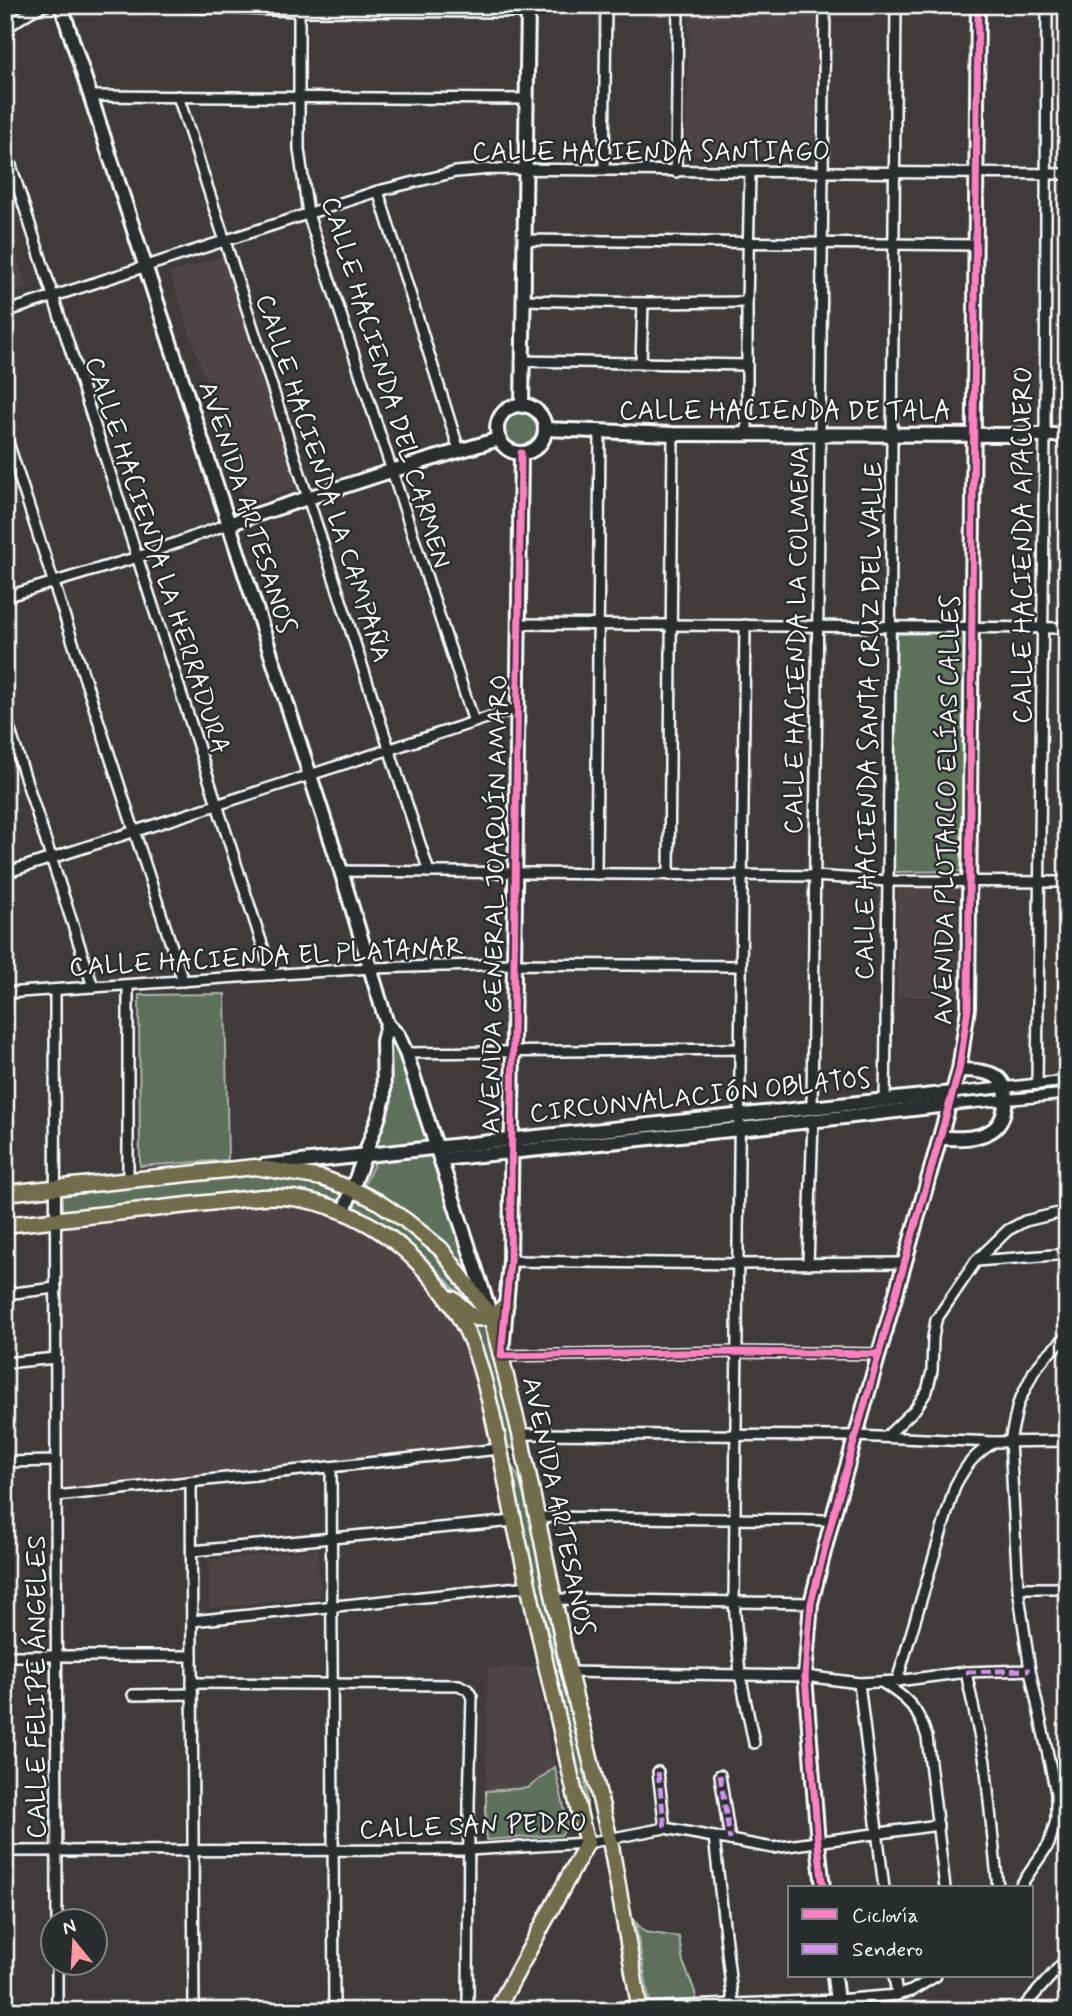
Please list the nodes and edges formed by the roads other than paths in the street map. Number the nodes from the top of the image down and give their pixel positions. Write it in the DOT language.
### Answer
graph roads {
  1 [pos="47,5"];
  2 [pos="61,5"];
  3 [pos="144,5"];
  4 [pos="606,5"];
  5 [pos="678,5"];
  6 [pos="825,5"];
  7 [pos="896,5"];
  8 [pos="978,5"];
  9 [pos="1047,5"];
  10 [pos="299,8"];
  11 [pos="528,9"];
  12 [pos="5,30"];
  13 [pos="90,96"];
  14 [pos="178,96"];
  15 [pos="298,96"];
  16 [pos="526,99"];
  17 [pos="5,147"];
  18 [pos="526,169"];
  19 [pos="604,169"];
  20 [pos="676,172"];
  21 [pos="750,172"];
  22 [pos="822,172"];
  23 [pos="976,172"];
  24 [pos="895,173"];
  25 [pos="1045,174"];
  26 [pos="1067,174"];
  27 [pos="378,191"];
  28 [pos="308,214"];
  29 [pos="523,240"];
  30 [pos="225,241"];
  31 [pos="749,243"];
  32 [pos="822,243"];
  33 [pos="894,244"];
  34 [pos="976,245"];
  35 [pos="146,267"];
  36 [pos="54,296"];
  37 [pos="523,300"];
  38 [pos="747,302"];
  39 [pos="643,303"];
  40 [pos="5,312"];
  41 [pos="521,361"];
  42 [pos="641,364"];
  43 [pos="747,365"];
  44 [pos="522,406"];
  45 [pos="545,429"];
  46 [pos="600,432"];
  47 [pos="5,433"];
  48 [pos="747,434"];
  49 [pos="819,434"];
  50 [pos="892,434"];
  51 [pos="974,434"];
  52 [pos="673,435"];
  53 [pos="1045,435"];
  54 [pos="1067,435"];
  55 [pos="499,439"];
  56 [pos="459,450"];
  57 [pos="521,453"];
  58 [pos="391,471"];
  59 [pos="307,498"];
  60 [pos="228,524"];
  61 [pos="138,556"];
  62 [pos="53,583"];
  63 [pos="5,597"];
  64 [pos="519,624"];
  65 [pos="598,624"];
  66 [pos="671,625"];
  67 [pos="745,625"];
  68 [pos="817,626"];
  69 [pos="891,626"];
  70 [pos="971,627"];
  71 [pos="1043,628"];
  72 [pos="1067,628"];
  73 [pos="518,708"];
  74 [pos="5,715"];
  75 [pos="474,722"];
  76 [pos="389,750"];
  77 [pos="310,775"];
  78 [pos="216,805"];
  79 [pos="135,832"];
  80 [pos="53,858"];
  81 [pos="341,871"];
  82 [pos="429,872"];
  83 [pos="5,873"];
  84 [pos="515,873"];
  85 [pos="596,874"];
  86 [pos="669,875"];
  87 [pos="742,876"];
  88 [pos="814,877"];
  89 [pos="888,881"];
  90 [pos="970,881"];
  91 [pos="1040,881"];
  92 [pos="1067,882"];
  93 [pos="515,964"];
  94 [pos="740,966"];
  95 [pos="371,968"];
  96 [pos="272,975"];
  97 [pos="183,981"];
  98 [pos="128,985"];
  99 [pos="93,987"];
  100 [pos="55,990"];
  101 [pos="5,993"];
  102 [pos="387,1024"];
  103 [pos="740,1049"];
  104 [pos="513,1050"];
  105 [pos="406,1053"];
  106 [pos="959,1070"];
  107 [pos="1067,1081"];
  108 [pos="1037,1084"];
  109 [pos="1006,1094"];
  110 [pos="1067,1094"];
  111 [pos="950,1099"];
  112 [pos="885,1100"];
  113 [pos="812,1114"];
  114 [pos="740,1122"];
  115 [pos="940,1138"];
  116 [pos="511,1146"];
  117 [pos="438,1153"];
  118 [pos="365,1155"];
  119 [pos="255,1167"];
  120 [pos="128,1180"];
  121 [pos="55,1188"];
  122 [pos="352,1189"];
  123 [pos="5,1193"];
  124 [pos="344,1211"];
  125 [pos="1067,1211"];
  126 [pos="55,1219"];
  127 [pos="5,1225"];
  128 [pos="1067,1254"];
  129 [pos="510,1261"];
  130 [pos="976,1261"];
  131 [pos="904,1263"];
  132 [pos="738,1264"];
  133 [pos="808,1264"];
  134 [pos="436,1285"];
  135 [pos="56,1288"];
  136 [pos="5,1294"];
  137 [pos="506,1305"];
  138 [pos="491,1317"];
  139 [pos="1067,1336"];
  140 [pos="737,1352"];
  141 [pos="879,1354"];
  142 [pos="501,1356"];
  143 [pos="56,1358"];
  144 [pos="5,1363"];
  145 [pos="520,1434"];
  146 [pos="736,1436"];
  147 [pos="856,1436"];
  148 [pos="886,1437"];
  149 [pos="1010,1441"];
  150 [pos="1067,1441"];
  151 [pos="994,1442"];
  152 [pos="499,1449"];
  153 [pos="56,1461"];
  154 [pos="5,1462"];
  155 [pos="331,1467"];
  156 [pos="527,1467"];
  157 [pos="191,1482"];
  158 [pos="56,1496"];
  159 [pos="537,1517"];
  160 [pos="735,1519"];
  161 [pos="832,1520"];
  162 [pos="514,1521"];
  163 [pos="331,1539"];
  164 [pos="192,1550"];
  165 [pos="1018,1588"];
  166 [pos="1067,1588"];
  167 [pos="530,1592"];
  168 [pos="554,1599"];
  169 [pos="734,1602"];
  170 [pos="811,1603"];
  171 [pos="332,1606"];
  172 [pos="192,1621"];
  173 [pos="5,1656"];
  174 [pos="192,1656"];
  175 [pos="57,1657"];
  176 [pos="1030,1670"];
  177 [pos="569,1672"];
  178 [pos="965,1672"];
  179 [pos="740,1674"];
  180 [pos="805,1676"];
  181 [pos="897,1681"];
  182 [pos="192,1683"];
  183 [pos="883,1683"];
  184 [pos="332,1684"];
  185 [pos="859,1684"];
  186 [pos="192,1694"];
  187 [pos="133,1695"];
  188 [pos="754,1743"];
  189 [pos="658,1772"];
  190 [pos="720,1775"];
  191 [pos="938,1825"];
  192 [pos="665,1828"];
  193 [pos="877,1834"];
  194 [pos="714,1837"];
  195 [pos="610,1840"];
  196 [pos="730,1840"];
  197 [pos="587,1843"];
  198 [pos="817,1843"];
  199 [pos="333,1850"];
  200 [pos="469,1850"];
  201 [pos="5,1851"];
  202 [pos="58,1851"];
  203 [pos="193,1851"];
  204 [pos="823,1886"];
  205 [pos="884,1886"];
  206 [pos="945,1886"];
  207 [pos="998,1886"];
  208 [pos="1020,1886"];
  209 [pos="57,1908"];
  210 [pos="1067,1958"];
  211 [pos="57,1978"];
  212 [pos="834,1978"];
  213 [pos="894,1978"];
  214 [pos="933,1978"];
  215 [pos="897,1995"];
  216 [pos="733,2004"];
  217 [pos="838,2005"];
  218 [pos="622,2010"];
  219 [pos="640,2010"];
  220 [pos="57,2011"];
  221 [pos="194,2011"];
  222 [pos="334,2011"];
  223 [pos="468,2011"];
  224 [pos="496,2011"];
  225 [pos="613,2011"];
  226 [pos="1020,2011"];
  1 -- 12 [label="street"];
  2 -- 13 [label="street, AVENIDA ARTESANOS"];
  3 -- 10 [label="street"];
  4 -- 19 [label="street"];
  5 -- 20 [label="street"];
  6 -- 22 [label="street, CALLE HACIENDA LA COLMENA"];
  7 -- 24 [label="street, CALLE HACIENDA SANTA CRUZ DEL VALLE"];
  8 -- 23 [label="street, AVENIDA PLUTARCO ELÍAS CALLES"];
  9 -- 25 [label="street, CALLE HACIENDA APACUERO"];
  10 -- 11 [label="street"];
  10 -- 15 [label="street, CALLE HACIENDA DEL CARMEN"];
  11 -- 16 [label="street"];
  13 -- 14 [label="street"];
  13 -- 35 [label="street, AVENIDA ARTESANOS"];
  14 -- 15 [label="street"];
  14 -- 30 [label="street, CALLE HACIENDA LA CAMPAÑA"];
  15 -- 16 [label="street"];
  15 -- 28 [label="street, CALLE HACIENDA DEL CARMEN"];
  16 -- 18 [label="street"];
  17 -- 36 [label="street, CALLE HACIENDA LA HERRADURA"];
  18 -- 19 [label="street, CALLE HACIENDA SANTIAGO"];
  18 -- 27 [label="street, CALLE HACIENDA SANTIAGO"];
  18 -- 29 [label="street"];
  19 -- 20 [label="street, CALLE HACIENDA SANTIAGO"];
  20 -- 21 [label="street, CALLE HACIENDA SANTIAGO"];
  21 -- 22 [label="street, CALLE HACIENDA SANTIAGO"];
  21 -- 31 [label="street"];
  22 -- 24 [label="street, CALLE HACIENDA SANTIAGO"];
  22 -- 32 [label="street, CALLE HACIENDA LA COLMENA"];
  23 -- 24 [label="street, CALLE HACIENDA SANTIAGO"];
  23 -- 25 [label="street, CALLE HACIENDA SANTIAGO"];
  23 -- 34 [label="street, AVENIDA PLUTARCO ELÍAS CALLES"];
  24 -- 33 [label="street, CALLE HACIENDA SANTA CRUZ DEL VALLE"];
  25 -- 26 [label="street, CALLE HACIENDA SANTIAGO"];
  25 -- 53 [label="street, CALLE HACIENDA APACUERO"];
  27 -- 28 [label="street, CALLE HACIENDA SANTIAGO"];
  27 -- 56 [label="street"];
  28 -- 30 [label="street, CALLE HACIENDA SANTIAGO"];
  28 -- 58 [label="street, CALLE HACIENDA DEL CARMEN"];
  29 -- 31 [label="street"];
  29 -- 37 [label="street"];
  30 -- 35 [label="street, CALLE HACIENDA SANTIAGO"];
  30 -- 59 [label="street, CALLE HACIENDA LA CAMPAÑA"];
  31 -- 32 [label="street"];
  31 -- 38 [label="street"];
  32 -- 33 [label="street"];
  32 -- 49 [label="street, CALLE HACIENDA LA COLMENA"];
  33 -- 34 [label="street"];
  33 -- 50 [label="street, CALLE HACIENDA SANTA CRUZ DEL VALLE"];
  34 -- 51 [label="street, AVENIDA PLUTARCO ELÍAS CALLES"];
  35 -- 36 [label="street, CALLE HACIENDA SANTIAGO"];
  35 -- 60 [label="street, AVENIDA ARTESANOS"];
  36 -- 40 [label="street, CALLE HACIENDA SANTIAGO"];
  36 -- 61 [label="street, CALLE HACIENDA LA HERRADURA"];
  37 -- 39 [label="street"];
  37 -- 41 [label="street"];
  38 -- 39 [label="street"];
  38 -- 43 [label="street"];
  39 -- 42 [label="street"];
  41 -- 42 [label="street"];
  41 -- 44 [label="street"];
  42 -- 43 [label="street"];
  43 -- 48 [label="street"];
  44 -- 45 [label="street"];
  44 -- 55 [label="street"];
  45 -- 46 [label="street, CALLE HACIENDA DE TALA"];
  45 -- 57 [label="street"];
  46 -- 52 [label="street, CALLE HACIENDA DE TALA"];
  46 -- 65 [label="street"];
  47 -- 62 [label="street"];
  48 -- 49 [label="street, CALLE HACIENDA DE TALA"];
  48 -- 52 [label="street, CALLE HACIENDA DE TALA"];
  49 -- 50 [label="street, CALLE HACIENDA DE TALA"];
  49 -- 68 [label="street, CALLE HACIENDA LA COLMENA"];
  50 -- 51 [label="street, CALLE HACIENDA DE TALA"];
  50 -- 69 [label="street, CALLE HACIENDA SANTA CRUZ DEL VALLE"];
  51 -- 53 [label="street, CALLE HACIENDA DE TALA"];
  51 -- 70 [label="street, AVENIDA PLUTARCO ELÍAS CALLES"];
  52 -- 66 [label="street"];
  53 -- 54 [label="street, CALLE HACIENDA DE TALA"];
  53 -- 71 [label="street, CALLE HACIENDA APACUERO"];
  55 -- 56 [label="street"];
  55 -- 57 [label="street"];
  56 -- 58 [label="street"];
  57 -- 64 [label="street, AVENIDA GENERAL JOAQUÍN AMARO"];
  58 -- 59 [label="street"];
  58 -- 75 [label="street, CALLE HACIENDA DEL CARMEN"];
  59 -- 60 [label="street"];
  59 -- 76 [label="street, CALLE HACIENDA LA CAMPAÑA"];
  60 -- 61 [label="street"];
  60 -- 77 [label="street, AVENIDA ARTESANOS"];
  61 -- 62 [label="street"];
  61 -- 78 [label="street, CALLE HACIENDA LA HERRADURA"];
  62 -- 63 [label="street"];
  62 -- 79 [label="street"];
  64 -- 65 [label="street"];
  64 -- 73 [label="street, AVENIDA GENERAL JOAQUÍN AMARO"];
  65 -- 66 [label="street"];
  65 -- 85 [label="street"];
  66 -- 67 [label="street"];
  66 -- 86 [label="street"];
  67 -- 68 [label="street"];
  67 -- 87 [label="street"];
  68 -- 69 [label="street"];
  68 -- 88 [label="street, CALLE HACIENDA LA COLMENA"];
  69 -- 70 [label="street"];
  69 -- 89 [label="street, CALLE HACIENDA SANTA CRUZ DEL VALLE"];
  70 -- 71 [label="street"];
  70 -- 90 [label="street, AVENIDA PLUTARCO ELÍAS CALLES"];
  71 -- 72 [label="street"];
  71 -- 91 [label="street, CALLE HACIENDA APACUERO"];
  73 -- 75 [label="street"];
  73 -- 84 [label="street, AVENIDA GENERAL JOAQUÍN AMARO"];
  74 -- 80 [label="street"];
  75 -- 76 [label="street"];
  76 -- 77 [label="street"];
  76 -- 82 [label="street, CALLE HACIENDA LA CAMPAÑA"];
  77 -- 78 [label="street"];
  77 -- 81 [label="street, AVENIDA ARTESANOS"];
  78 -- 79 [label="street"];
  78 -- 96 [label="street, CALLE HACIENDA LA HERRADURA"];
  79 -- 80 [label="street"];
  79 -- 97 [label="street"];
  80 -- 83 [label="street"];
  80 -- 99 [label="street"];
  81 -- 82 [label="street"];
  81 -- 95 [label="street, AVENIDA ARTESANOS"];
  82 -- 84 [label="street"];
  84 -- 85 [label="street"];
  84 -- 93 [label="street, AVENIDA GENERAL JOAQUÍN AMARO"];
  85 -- 86 [label="street"];
  86 -- 87 [label="street"];
  87 -- 88 [label="street"];
  87 -- 94 [label="street"];
  88 -- 89 [label="street"];
  88 -- 113 [label="street, CALLE HACIENDA LA COLMENA"];
  89 -- 90 [label="street"];
  89 -- 112 [label="street, CALLE HACIENDA SANTA CRUZ DEL VALLE"];
  90 -- 91 [label="street"];
  90 -- 106 [label="street, AVENIDA PLUTARCO ELÍAS CALLES"];
  91 -- 92 [label="street"];
  91 -- 108 [label="street, CALLE HACIENDA APACUERO"];
  93 -- 94 [label="street, CALLE HACIENDA EL PLATANAR"];
  93 -- 95 [label="street, CALLE HACIENDA EL PLATANAR"];
  93 -- 104 [label="street, AVENIDA GENERAL JOAQUÍN AMARO"];
  94 -- 103 [label="street"];
  95 -- 96 [label="street, CALLE HACIENDA EL PLATANAR"];
  95 -- 102 [label="street, AVENIDA ARTESANOS"];
  96 -- 97 [label="street, CALLE HACIENDA EL PLATANAR"];
  97 -- 98 [label="street, CALLE HACIENDA EL PLATANAR"];
  98 -- 99 [label="street, CALLE HACIENDA EL PLATANAR"];
  98 -- 120 [label="street"];
  99 -- 100 [label="street, CALLE HACIENDA EL PLATANAR"];
  100 -- 101 [label="street, CALLE HACIENDA EL PLATANAR"];
  100 -- 121 [label="street, CALLE FELIPE ÁNGELES"];
  102 -- 105 [label="street, AVENIDA ARTESANOS"];
  102 -- 118 [label="street, AVENIDA ARTESANOS"];
  103 -- 104 [label="street"];
  103 -- 114 [label="street"];
  104 -- 105 [label="street"];
  104 -- 116 [label="street, AVENIDA GENERAL JOAQUÍN AMARO"];
  105 -- 117 [label="street, AVENIDA ARTESANOS"];
  106 -- 109 [label="street"];
  106 -- 111 [label="street, AVENIDA PLUTARCO ELÍAS CALLES"];
  107 -- 108 [label="street, CIRCUNVALACIÓN OBLATOS"];
  108 -- 109 [label="street, CIRCUNVALACIÓN OBLATOS"];
  109 -- 110 [label="street, CIRCUNVALACIÓN OBLATOS"];
  109 -- 111 [label="street, CIRCUNVALACIÓN OBLATOS"];
  109 -- 115 [label="street"];
  111 -- 112 [label="street, CIRCUNVALACIÓN OBLATOS"];
  111 -- 113 [label="street, CIRCUNVALACIÓN OBLATOS"];
  111 -- 115 [label="street, AVENIDA PLUTARCO ELÍAS CALLES"];
  112 -- 113 [label="street, CIRCUNVALACIÓN OBLATOS"];
  113 -- 114 [label="street, CIRCUNVALACIÓN OBLATOS"];
  113 -- 133 [label="street, CALLE HACIENDA LA COLMENA"];
  114 -- 116 [label="street, CIRCUNVALACIÓN OBLATOS"];
  114 -- 132 [label="street"];
  115 -- 131 [label="street, AVENIDA PLUTARCO ELÍAS CALLES"];
  116 -- 117 [label="street, CIRCUNVALACIÓN OBLATOS"];
  116 -- 129 [label="street, AVENIDA GENERAL JOAQUÍN AMARO"];
  117 -- 118 [label="street, CIRCUNVALACIÓN OBLATOS"];
  117 -- 138 [label="street, AVENIDA ARTESANOS"];
  118 -- 119 [label="street, CIRCUNVALACIÓN OBLATOS"];
  118 -- 122 [label="street, AVENIDA ARTESANOS"];
  119 -- 120 [label="main road, CIRCUNVALACIÓN OBLATOS"];
  119 -- 122 [label="main road"];
  120 -- 121 [label="main road, CIRCUNVALACIÓN OBLATOS"];
  121 -- 123 [label="main road, CIRCUNVALACIÓN OBLATOS"];
  121 -- 126 [label="street, CALLE FELIPE ÁNGELES"];
  122 -- 124 [label="street, AVENIDA ARTESANOS"];
  122 -- 138 [label="main road"];
  124 -- 126 [label="main road"];
  124 -- 134 [label="main road, AVENIDA ARTESANOS"];
  125 -- 130 [label="street"];
  126 -- 127 [label="main road"];
  126 -- 135 [label="street, CALLE FELIPE ÁNGELES"];
  128 -- 130 [label="street"];
  129 -- 132 [label="street"];
  129 -- 137 [label="street, AVENIDA GENERAL JOAQUÍN AMARO"];
  130 -- 148 [label="street"];
  131 -- 133 [label="street"];
  131 -- 141 [label="street, AVENIDA PLUTARCO ELÍAS CALLES"];
  132 -- 133 [label="street"];
  132 -- 140 [label="street"];
  134 -- 138 [label="main road"];
  134 -- 152 [label="main road, AVENIDA ARTESANOS"];
  135 -- 136 [label="street"];
  135 -- 143 [label="street, CALLE FELIPE ÁNGELES"];
  137 -- 138 [label="main road"];
  137 -- 142 [label="street, AVENIDA GENERAL JOAQUÍN AMARO"];
  138 -- 142 [label="main road, AVENIDA ARTESANOS"];
  139 -- 149 [label="street"];
  140 -- 141 [label="street"];
  140 -- 142 [label="street"];
  140 -- 146 [label="street"];
  141 -- 147 [label="street, AVENIDA PLUTARCO ELÍAS CALLES"];
  142 -- 145 [label="main road, AVENIDA ARTESANOS"];
  143 -- 144 [label="street"];
  143 -- 153 [label="street, CALLE FELIPE ÁNGELES"];
  145 -- 146 [label="street"];
  145 -- 156 [label="main road, AVENIDA ARTESANOS"];
  146 -- 147 [label="street"];
  146 -- 160 [label="street"];
  147 -- 148 [label="street"];
  147 -- 161 [label="street, AVENIDA PLUTARCO ELÍAS CALLES"];
  148 -- 151 [label="street"];
  149 -- 150 [label="street"];
  149 -- 151 [label="street"];
  149 -- 165 [label="street"];
  151 -- 181 [label="street"];
  152 -- 155 [label="street"];
  152 -- 156 [label="main road"];
  152 -- 162 [label="main road, AVENIDA ARTESANOS"];
  153 -- 154 [label="street"];
  153 -- 158 [label="street, CALLE FELIPE ÁNGELES"];
  155 -- 157 [label="street"];
  155 -- 163 [label="street"];
  156 -- 159 [label="main road, AVENIDA ARTESANOS"];
  157 -- 158 [label="street"];
  157 -- 164 [label="street"];
  158 -- 175 [label="street, CALLE FELIPE ÁNGELES"];
  159 -- 160 [label="street"];
  159 -- 168 [label="main road, AVENIDA ARTESANOS"];
  160 -- 161 [label="street"];
  160 -- 169 [label="street"];
  161 -- 170 [label="street, AVENIDA PLUTARCO ELÍAS CALLES"];
  162 -- 163 [label="street"];
  162 -- 167 [label="main road, AVENIDA ARTESANOS"];
  163 -- 164 [label="street"];
  163 -- 171 [label="street"];
  164 -- 172 [label="street"];
  165 -- 166 [label="street"];
  165 -- 176 [label="street"];
  167 -- 171 [label="street"];
  167 -- 177 [label="main road"];
  167 -- 197 [label="main road, AVENIDA ARTESANOS"];
  168 -- 169 [label="street"];
  168 -- 177 [label="main road, AVENIDA ARTESANOS"];
  169 -- 170 [label="street"];
  169 -- 179 [label="street"];
  170 -- 180 [label="street, AVENIDA PLUTARCO ELÍAS CALLES"];
  171 -- 172 [label="street"];
  171 -- 184 [label="street"];
  172 -- 174 [label="street"];
  173 -- 175 [label="street"];
  174 -- 175 [label="street"];
  174 -- 182 [label="street"];
  175 -- 202 [label="street, CALLE FELIPE ÁNGELES"];
  176 -- 178 [label="street"];
  176 -- 208 [label="street"];
  177 -- 179 [label="street"];
  177 -- 195 [label="main road, AVENIDA ARTESANOS"];
  178 -- 181 [label="street"];
  178 -- 207 [label="street"];
  179 -- 180 [label="street"];
  179 -- 188 [label="street"];
  180 -- 185 [label="street"];
  180 -- 198 [label="street, AVENIDA PLUTARCO ELÍAS CALLES"];
  181 -- 183 [label="street"];
  182 -- 184 [label="street"];
  182 -- 186 [label="street"];
  183 -- 185 [label="street"];
  183 -- 191 [label="street"];
  184 -- 199 [label="street"];
  184 -- 200 [label="street"];
  185 -- 193 [label="street"];
  186 -- 187 [label="street"];
  186 -- 203 [label="street"];
  189 -- 192 [label="street"];
  190 -- 196 [label="street"];
  191 -- 193 [label="street, CALLE SAN PEDRO"];
  191 -- 206 [label="street"];
  192 -- 194 [label="street, CALLE SAN PEDRO"];
  192 -- 195 [label="street, CALLE SAN PEDRO"];
  193 -- 198 [label="street, CALLE SAN PEDRO"];
  193 -- 205 [label="street"];
  194 -- 196 [label="street, CALLE SAN PEDRO"];
  194 -- 216 [label="street"];
  195 -- 197 [label="street, CALLE SAN PEDRO"];
  195 -- 219 [label="main road, AVENIDA ARTESANOS"];
  196 -- 198 [label="street, CALLE SAN PEDRO"];
  197 -- 200 [label="street, CALLE SAN PEDRO"];
  197 -- 224 [label="main road"];
  198 -- 204 [label="street, AVENIDA PLUTARCO ELÍAS CALLES"];
  199 -- 200 [label="street, CALLE SAN PEDRO"];
  199 -- 203 [label="street, CALLE SAN PEDRO"];
  199 -- 222 [label="street"];
  200 -- 223 [label="street"];
  201 -- 202 [label="street, CALLE SAN PEDRO"];
  202 -- 203 [label="street, CALLE SAN PEDRO"];
  202 -- 209 [label="street, CALLE FELIPE ÁNGELES"];
  203 -- 221 [label="street"];
  210 -- 226 [label="street"];
  211 -- 220 [label="street"];
  212 -- 217 [label="street"];
  213 -- 215 [label="street"];
  214 -- 215 [label="street"];
  215 -- 217 [label="street"];
  216 -- 217 [label="street"];
  216 -- 219 [label="street"];
  218 -- 219 [label="main road"];
  218 -- 225 [label="main road"];
}
